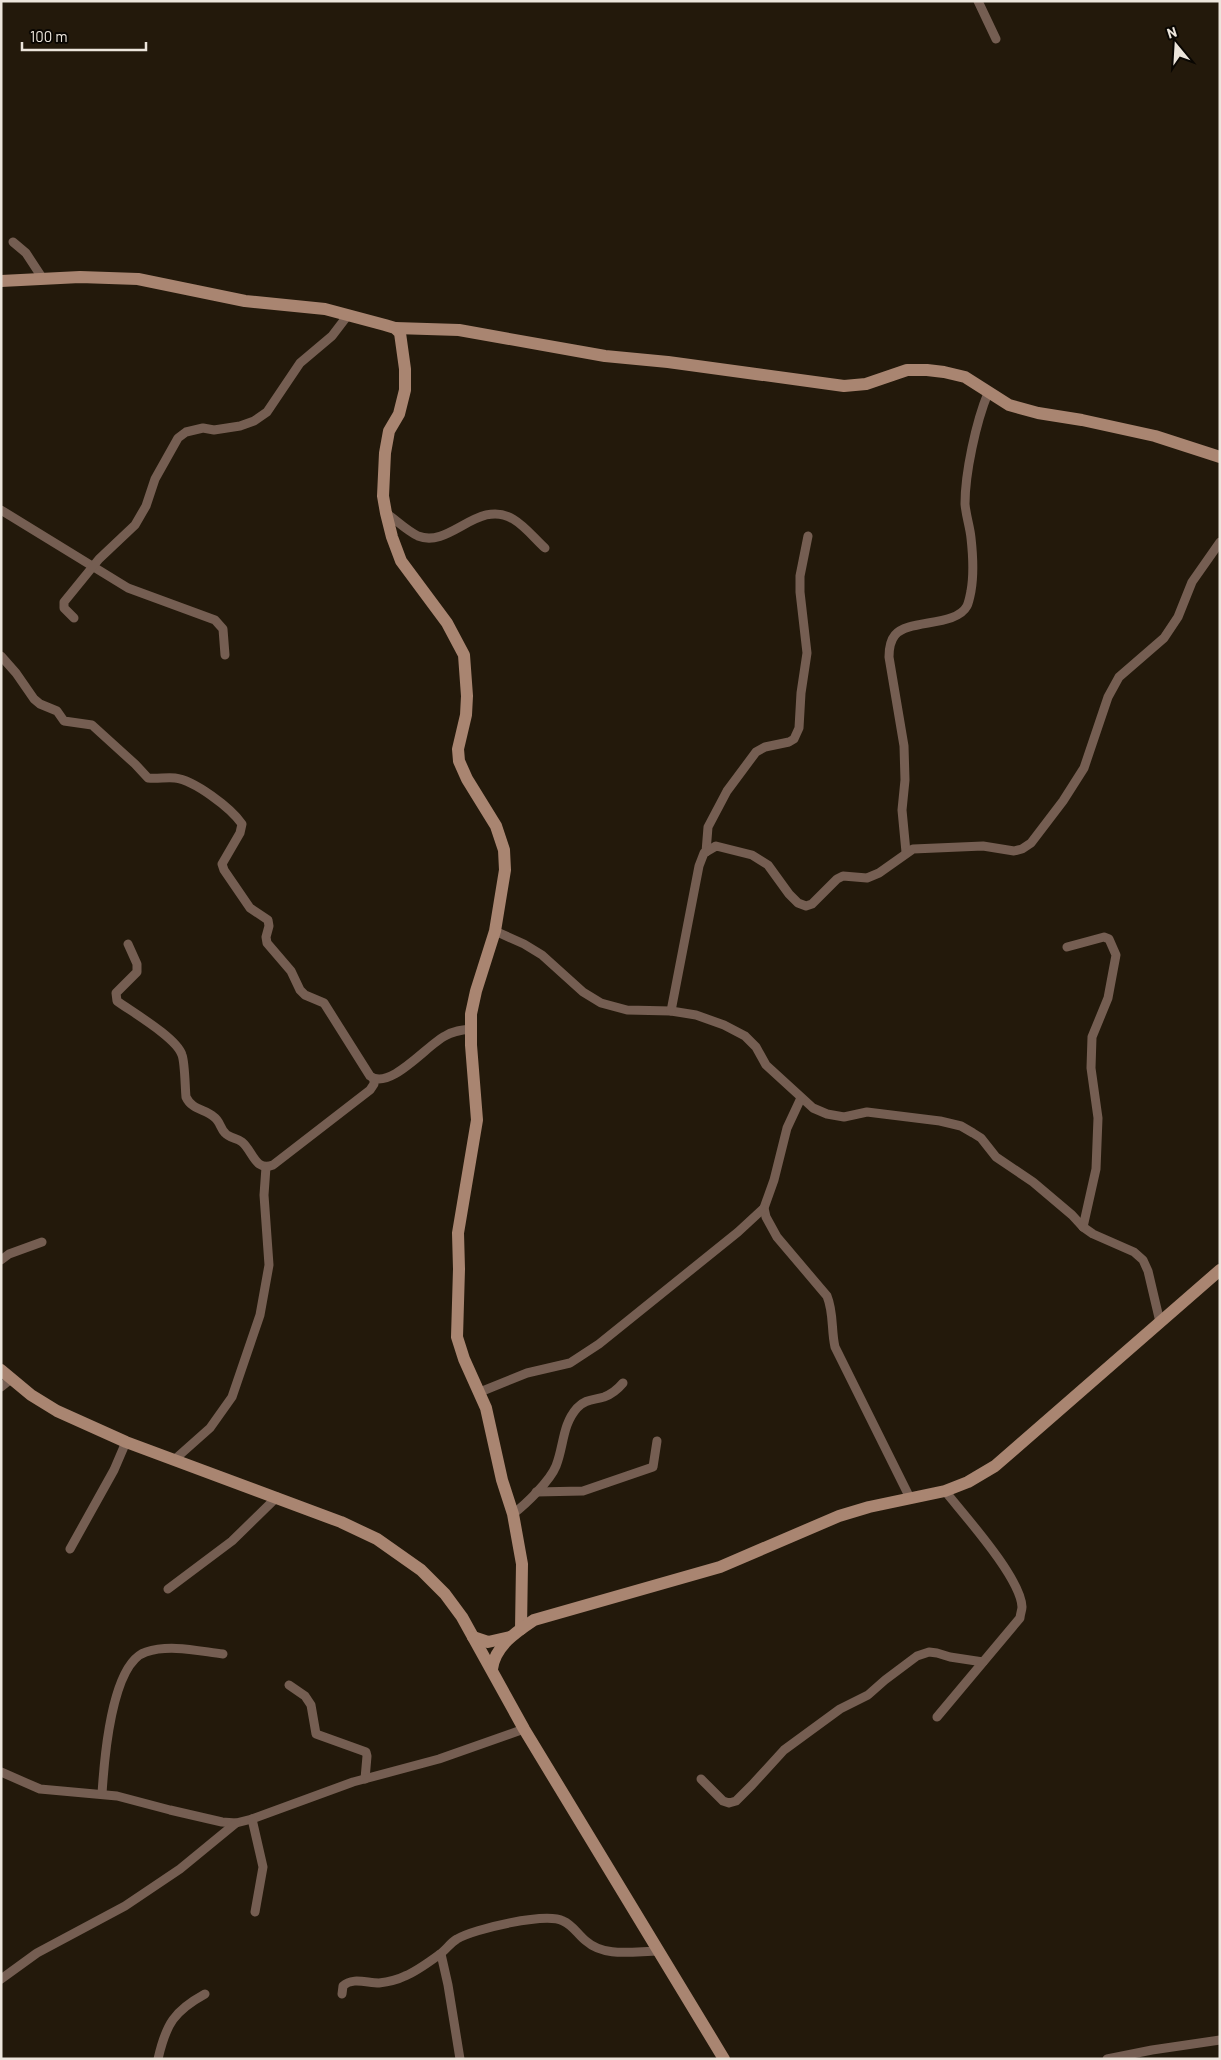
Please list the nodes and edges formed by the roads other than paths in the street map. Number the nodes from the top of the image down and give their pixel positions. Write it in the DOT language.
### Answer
graph roads {
  1 [pos="978,1"];
  2 [pos="996,39"];
  3 [pos="13,242"];
  4 [pos="43,279"];
  5 [pos="1,281"];
  6 [pos="348,315"];
  7 [pos="395,328"];
  8 [pos="988,393"];
  9 [pos="1220,457"];
  10 [pos="1,510"];
  11 [pos="386,513"];
  12 [pos="808,536"];
  13 [pos="1220,542"];
  14 [pos="545,548"];
  15 [pos="92,567"];
  16 [pos="74,618"];
  17 [pos="225,655"];
  18 [pos="1,656"];
  19 [pos="706,852"];
  20 [pos="906,852"];
  21 [pos="495,931"];
  22 [pos="128,944"];
  23 [pos="1067,947"];
  24 [pos="671,1012"];
  25 [pos="471,1029"];
  26 [pos="374,1079"];
  27 [pos="802,1098"];
  28 [pos="266,1167"];
  29 [pos="764,1208"];
  30 [pos="1083,1227"];
  31 [pos="42,1242"];
  32 [pos="1,1260"];
  33 [pos="1220,1270"];
  34 [pos="1160,1322"];
  35 [pos="4,1378"];
  36 [pos="623,1383"];
  37 [pos="480,1392"];
  38 [pos="657,1441"];
  39 [pos="126,1442"];
  40 [pos="174,1460"];
  41 [pos="945,1491"];
  42 [pos="536,1492"];
  43 [pos="277,1497"];
  44 [pos="910,1498"];
  45 [pos="513,1514"];
  46 [pos="70,1549"];
  47 [pos="168,1589"];
  48 [pos="516,1632"];
  49 [pos="472,1637"];
  50 [pos="223,1654"];
  51 [pos="984,1662"];
  52 [pos="492,1669"];
  53 [pos="289,1686"];
  54 [pos="937,1717"];
  55 [pos="524,1729"];
  56 [pos="1,1772"];
  57 [pos="365,1779"];
  58 [pos="701,1779"];
  59 [pos="102,1794"];
  60 [pos="252,1820"];
  61 [pos="236,1823"];
  62 [pos="255,1912"];
  63 [pos="659,1951"];
  64 [pos="441,1954"];
  65 [pos="1,1979"];
  66 [pos="205,1994"];
  67 [pos="342,1994"];
  68 [pos="1220,2040"];
  69 [pos="158,2059"];
  70 [pos="460,2059"];
  71 [pos="724,2059"];
  72 [pos="1107,2059"];
  1 -- 2 [label="street"];
  3 -- 4 [label="street"];
  4 -- 5 [label="street"];
  4 -- 6 [label="street"];
  6 -- 7 [label="street"];
  6 -- 15 [label="street"];
  7 -- 8 [label="street"];
  7 -- 11 [label="street"];
  8 -- 9 [label="street"];
  8 -- 20 [label="street"];
  10 -- 15 [label="street"];
  11 -- 14 [label="street"];
  11 -- 21 [label="street"];
  12 -- 19 [label="street"];
  13 -- 20 [label="street"];
  15 -- 16 [label="street"];
  15 -- 17 [label="street"];
  18 -- 26 [label="street"];
  19 -- 20 [label="street"];
  19 -- 24 [label="street"];
  21 -- 24 [label="street"];
  21 -- 25 [label="street"];
  22 -- 28 [label="street"];
  23 -- 30 [label="street"];
  24 -- 27 [label="street"];
  25 -- 26 [label="street"];
  25 -- 37 [label="street"];
  26 -- 28 [label="street"];
  27 -- 29 [label="street"];
  27 -- 30 [label="street"];
  28 -- 40 [label="street"];
  29 -- 37 [label="street"];
  29 -- 44 [label="street"];
  30 -- 34 [label="street"];
  31 -- 32 [label="street"];
  33 -- 34 [label="street"];
  34 -- 41 [label="street"];
  35 -- 39 [label="street"];
  36 -- 42 [label="street"];
  37 -- 45 [label="street"];
  38 -- 42 [label="street"];
  39 -- 40 [label="street"];
  39 -- 46 [label="street"];
  40 -- 43 [label="street"];
  41 -- 44 [label="street"];
  41 -- 51 [label="street"];
  42 -- 45 [label="street"];
  43 -- 47 [label="street"];
  43 -- 49 [label="street"];
  44 -- 48 [label="street"];
  45 -- 48 [label="street"];
  48 -- 49 [label="street"];
  48 -- 52 [label="street"];
  49 -- 52 [label="street"];
  50 -- 59 [label="street"];
  51 -- 54 [label="street"];
  51 -- 58 [label="street"];
  52 -- 55 [label="street"];
  53 -- 57 [label="street"];
  55 -- 57 [label="street"];
  55 -- 63 [label="street"];
  56 -- 59 [label="street"];
  57 -- 60 [label="street"];
  59 -- 61 [label="street"];
  60 -- 61 [label="street"];
  60 -- 62 [label="street"];
  61 -- 65 [label="street"];
  63 -- 64 [label="street"];
  63 -- 71 [label="street"];
  64 -- 67 [label="street"];
  64 -- 70 [label="street"];
  66 -- 69 [label="street"];
  68 -- 72 [label="street"];
}
